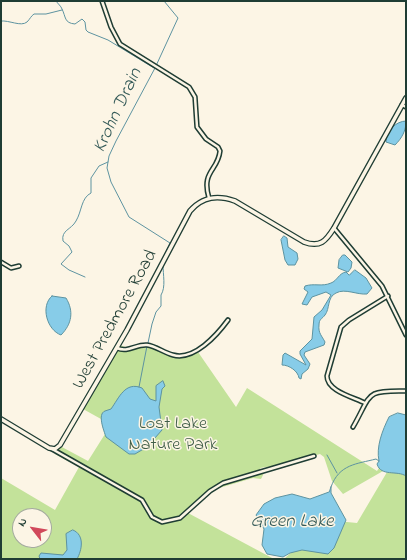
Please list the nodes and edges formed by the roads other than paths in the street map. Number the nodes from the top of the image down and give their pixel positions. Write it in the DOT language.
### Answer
graph roads {
  1 [pos="102,1"];
  2 [pos="406,98"];
  3 [pos="404,106"];
  4 [pos="209,198"];
  5 [pos="334,228"];
  6 [pos="1,262"];
  7 [pos="19,266"];
  8 [pos="388,296"];
  9 [pos="228,320"];
  10 [pos="406,335"];
  11 [pos="117,348"];
  12 [pos="406,391"];
  13 [pos="365,403"];
  14 [pos="1,419"];
  15 [pos="353,427"];
  16 [pos="51,449"];
  17 [pos="314,456"];
  1 -- 4 [label="street"];
  2 -- 3 [label="street"];
  3 -- 5 [label="street"];
  4 -- 5 [label="street"];
  4 -- 11 [label="street, West Predmore Road"];
  5 -- 8 [label="street"];
  6 -- 7 [label="street"];
  8 -- 10 [label="street"];
  8 -- 13 [label="street"];
  9 -- 11 [label="street"];
  11 -- 16 [label="street, West Predmore Road"];
  12 -- 13 [label="street"];
  13 -- 15 [label="street"];
  14 -- 16 [label="street"];
  16 -- 17 [label="street"];
}
